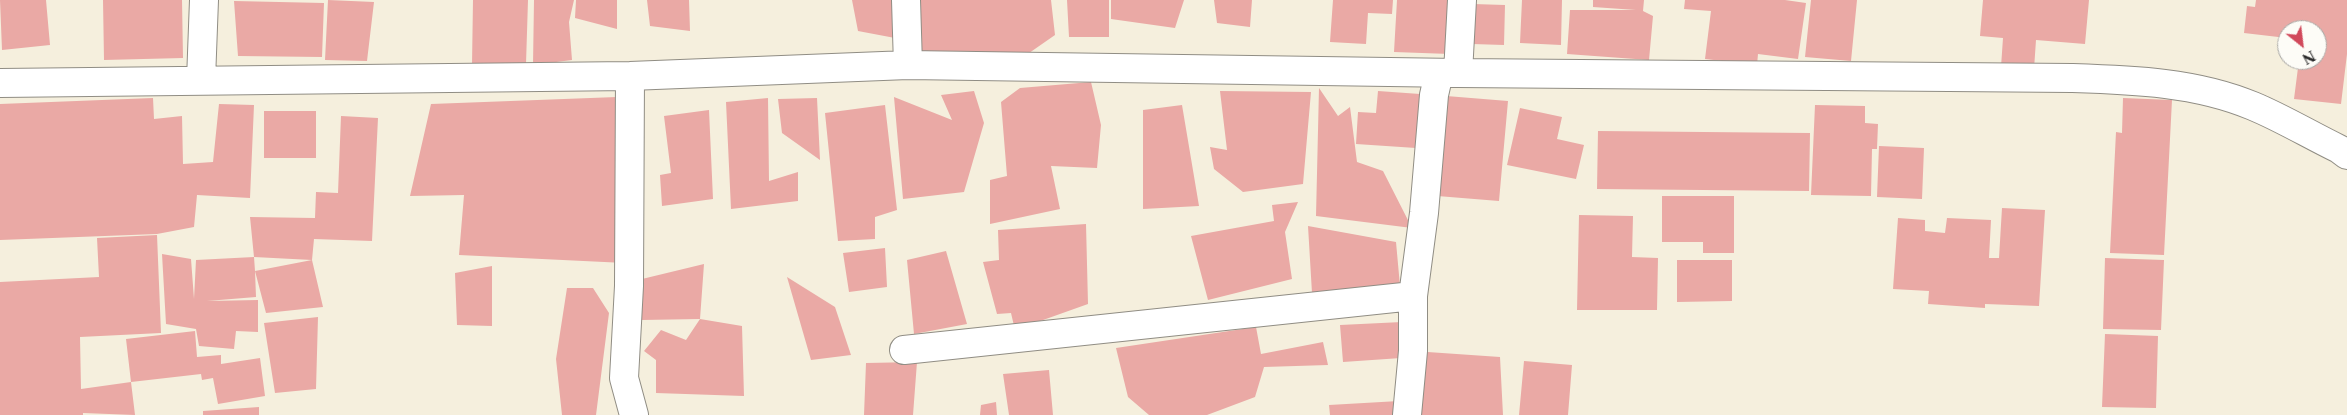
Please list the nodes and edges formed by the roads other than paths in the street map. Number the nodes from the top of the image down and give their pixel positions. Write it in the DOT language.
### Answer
graph roads {
  1 [pos="204,0"];
  2 [pos="906,0"];
  3 [pos="1462,0"];
  4 [pos="908,65"];
  5 [pos="1449,73"];
  6 [pos="630,76"];
  7 [pos="201,80"];
  8 [pos="0,82"];
  9 [pos="2347,155"];
  10 [pos="1414,296"];
  11 [pos="904,350"];
  12 [pos="634,415"];
  13 [pos="1408,415"];
  1 -- 7 [label="street"];
  2 -- 4 [label="street"];
  3 -- 5 [label="street"];
  4 -- 5 [label="street"];
  4 -- 6 [label="street"];
  5 -- 9 [label="street"];
  5 -- 10 [label="street"];
  6 -- 7 [label="street"];
  6 -- 12 [label="street"];
  7 -- 8 [label="street"];
  10 -- 11 [label="street"];
  10 -- 13 [label="street"];
}
